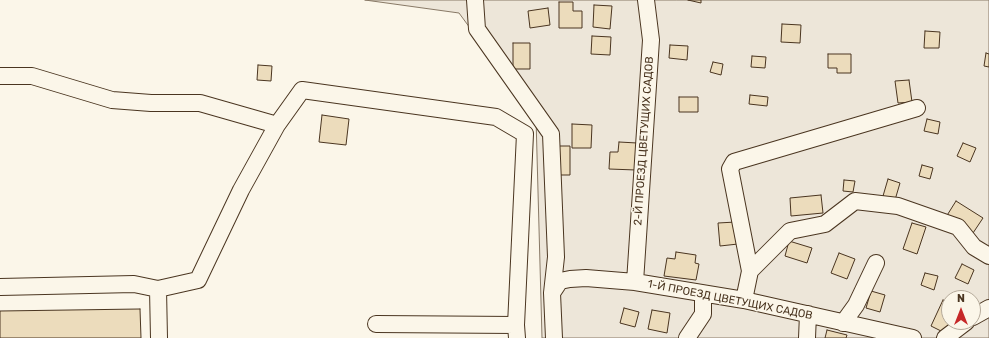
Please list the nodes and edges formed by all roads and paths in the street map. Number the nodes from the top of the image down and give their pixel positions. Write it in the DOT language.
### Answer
graph roads {
  1 [pos="475,0"];
  2 [pos="646,0"];
  3 [pos="0,76"];
  4 [pos="917,108"];
  5 [pos="277,125"];
  6 [pos="989,256"];
  7 [pos="876,263"];
  8 [pos="750,271"];
  9 [pos="635,282"];
  10 [pos="0,287"];
  11 [pos="158,289"];
  12 [pos="552,294"];
  13 [pos="703,294"];
  14 [pos="744,300"];
  15 [pos="808,314"];
  16 [pos="843,323"];
  17 [pos="376,324"];
  18 [pos="956,330"];
  19 [pos="516,331"];
  20 [pos="159,338"];
  21 [pos="554,338"];
  22 [pos="687,338"];
  23 [pos="807,338"];
  24 [pos="913,338"];
  25 [pos="945,338"];
  1 -- 12 [label="street"];
  2 -- 9 [label="street, 2-Й ПРОЕЗД ЦВЕТУЩИХ САДОВ"];
  3 -- 5 [label="street"];
  4 -- 8 [label="street"];
  5 -- 11 [label="street"];
  5 -- 19 [label="street"];
  6 -- 8 [label="street"];
  7 -- 16 [label="street"];
  8 -- 14 [label="street"];
  9 -- 12 [label="street, 1-Й ПРОЕЗД ЦВЕТУЩИХ САДОВ"];
  9 -- 13 [label="street, 1-Й ПРОЕЗД ЦВЕТУЩИХ САДОВ"];
  10 -- 11 [label="street"];
  11 -- 20 [label="street"];
  12 -- 21 [label="street"];
  13 -- 14 [label="street, 1-Й ПРОЕЗД ЦВЕТУЩИХ САДОВ"];
  13 -- 22 [label="street"];
  14 -- 15 [label="street, 1-Й ПРОЕЗД ЦВЕТУЩИХ САДОВ"];
  15 -- 16 [label="street, 1-Й ПРОЕЗД ЦВЕТУЩИХ САДОВ"];
  15 -- 23 [label="street"];
  16 -- 24 [label="street, 1-Й ПРОЕЗД ЦВЕТУЩИХ САДОВ"];
  17 -- 19 [label="street"];
  18 -- 25 [label="street"];
}
